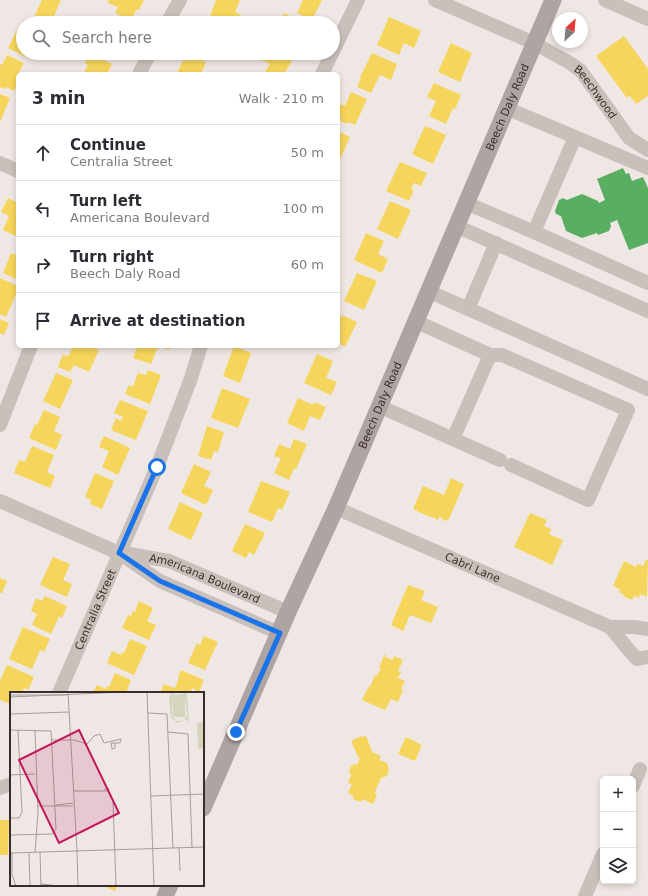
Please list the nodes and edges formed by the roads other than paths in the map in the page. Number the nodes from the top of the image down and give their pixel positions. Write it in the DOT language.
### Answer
graph roads {
  1 [pos="180,0"];
  2 [pos="358,0"];
  3 [pos="435,0"];
  4 [pos="553,0"];
  5 [pos="605,0"];
  6 [pos="171,16"];
  7 [pos="648,18"];
  8 [pos="340,37"];
  9 [pos="534,43"];
  10 [pos="146,60"];
  11 [pos="329,60"];
  12 [pos="140,72"];
  13 [pos="323,72"];
  14 [pos="506,108"];
  15 [pos="575,137"];
  16 [pos="648,150"];
  17 [pos="0,163"];
  18 [pos="648,168"];
  19 [pos="16,170"];
  20 [pos="466,203"];
  21 [pos="456,226"];
  22 [pos="534,232"];
  23 [pos="496,243"];
  24 [pos="648,283"];
  25 [pos="428,291"];
  26 [pos="468,309"];
  27 [pos="648,311"];
  28 [pos="415,321"];
  29 [pos="30,348"];
  30 [pos="200,348"];
  31 [pos="490,355"];
  32 [pos="648,389"];
  33 [pos="379,406"];
  34 [pos="0,425"];
  35 [pos="453,439"];
  36 [pos="0,501"];
  37 [pos="336,508"];
  38 [pos="119,553"];
  39 [pos="288,612"];
  40 [pos="610,627"];
  41 [pos="648,629"];
  42 [pos="280,633"];
  43 [pos="648,657"];
  44 [pos="59,692"];
  45 [pos="640,769"];
  46 [pos="636,779"];
  47 [pos="204,806"];
  48 [pos="600,861"];
  49 [pos="170,886"];
  50 [pos="165,896"];
  51 [pos="585,896"];
  1 -- 6 [label="street"];
  2 -- 8 [label="street"];
  3 -- 9 [label="street, Beechwood"];
  4 -- 9 [label="main road, Beech Daly Road"];
  5 -- 7 [label="street"];
  9 -- 14 [label="main road, Beech Daly Road"];
  9 -- 16 [label="street, Beechwood"];
  10 -- 12 [label="street"];
  11 -- 13 [label="street"];
  14 -- 15 [label="street"];
  14 -- 20 [label="main road, Beech Daly Road"];
  15 -- 18 [label="street"];
  15 -- 22 [label="street"];
  17 -- 19 [label="street"];
  20 -- 21 [label="main road, Beech Daly Road"];
  20 -- 22 [label="street"];
  21 -- 23 [label="street"];
  21 -- 25 [label="main road, Beech Daly Road"];
  22 -- 24 [label="street"];
  23 -- 26 [label="street"];
  23 -- 27 [label="street"];
  25 -- 26 [label="street"];
  25 -- 28 [label="main road, Beech Daly Road"];
  26 -- 32 [label="street"];
  28 -- 31 [label="street"];
  28 -- 33 [label="main road, Beech Daly Road"];
  29 -- 34 [label="street"];
  30 -- 38 [label="street, Centralia Street"];
  31 -- 35 [label="street"];
  31 -- 35 [label="street"];
  33 -- 35 [label="street"];
  33 -- 37 [label="main road, Beech Daly Road"];
  36 -- 38 [label="street, Americana Boulevard"];
  37 -- 39 [label="main road, Beech Daly Road"];
  37 -- 40 [label="street, Cabri Lane"];
  38 -- 39 [label="street, Americana Boulevard"];
  38 -- 42 [label="street, Americana Boulevard"];
  38 -- 44 [label="street, Centralia Street"];
  39 -- 42 [label="main road, Beech Daly Road"];
  40 -- 41 [label="street, Cabri Lane"];
  40 -- 43 [label="street, Cabri Lane"];
  42 -- 47 [label="main road, Beech Daly Road"];
  45 -- 46 [label="street"];
  48 -- 51 [label="street"];
  49 -- 50 [label="main road"];
}
